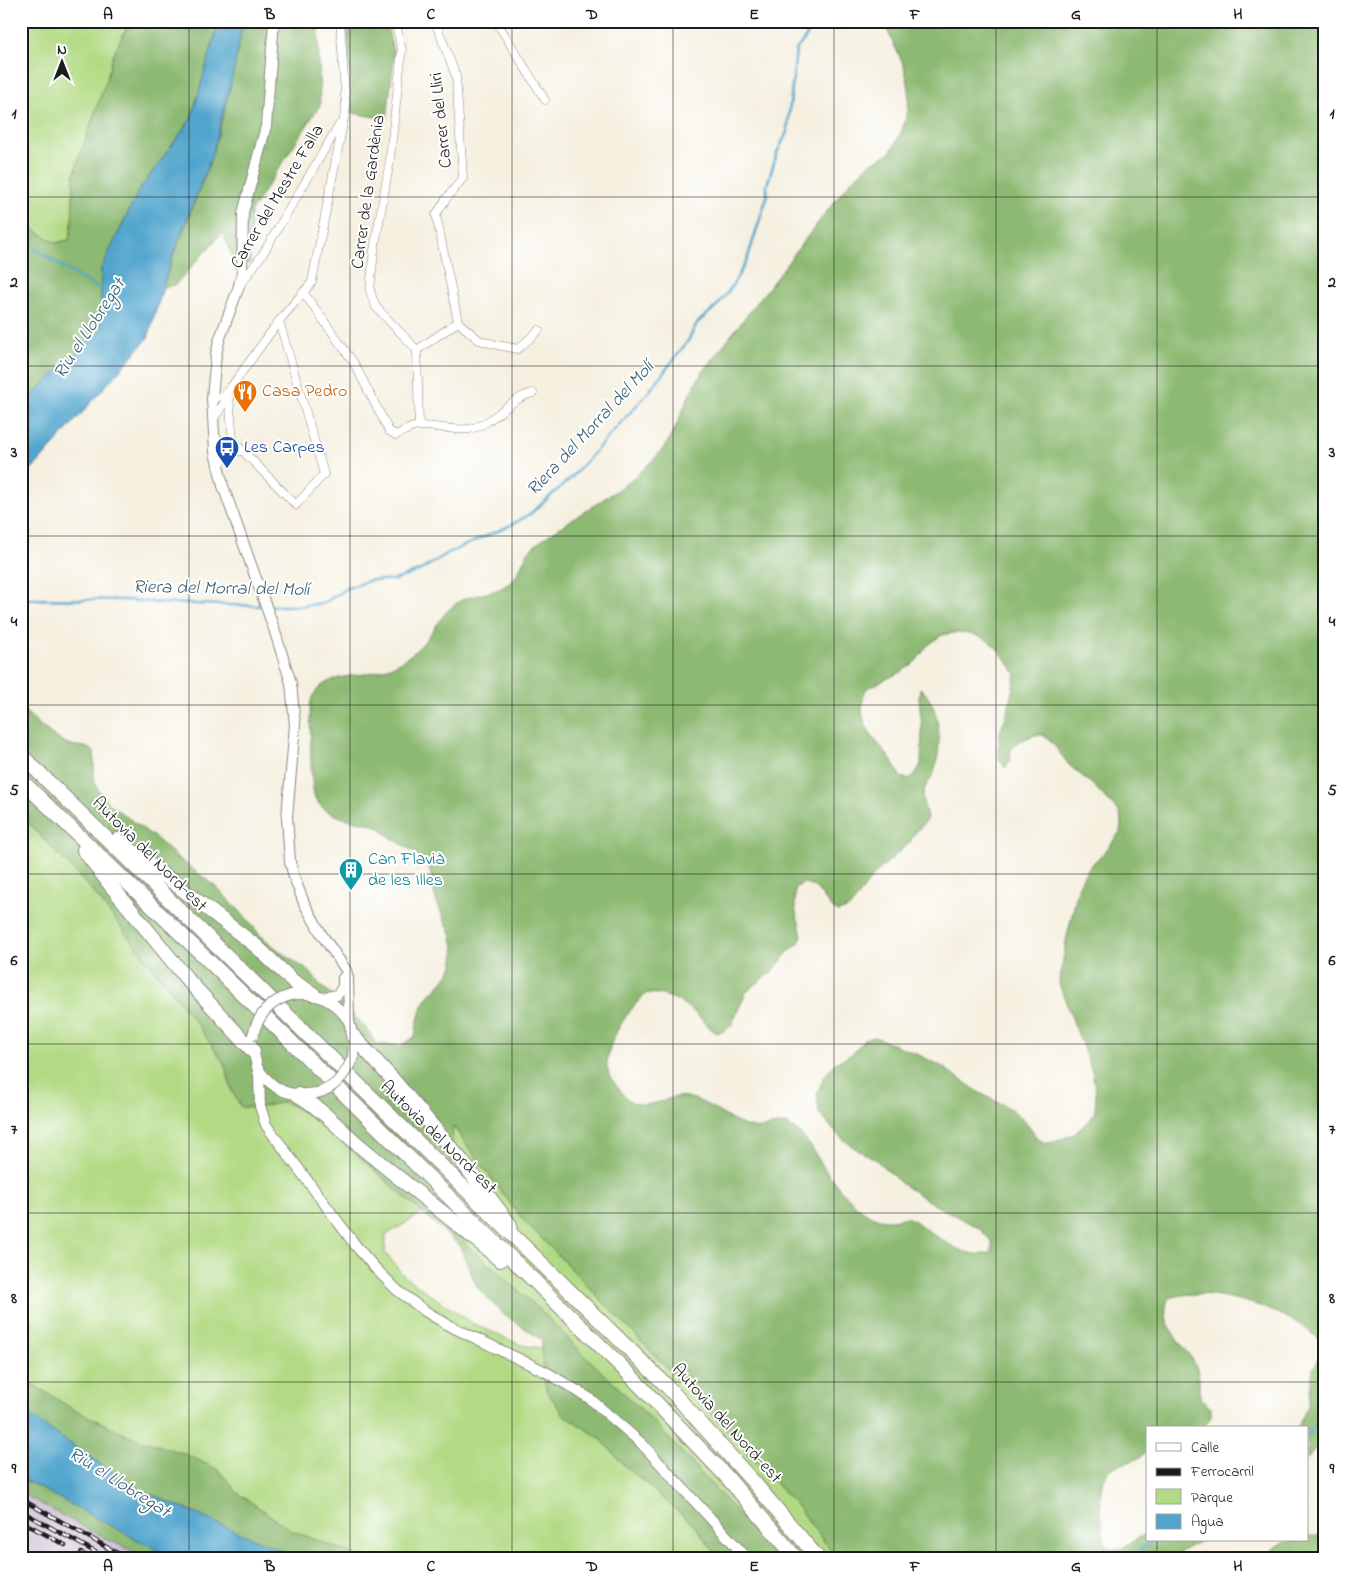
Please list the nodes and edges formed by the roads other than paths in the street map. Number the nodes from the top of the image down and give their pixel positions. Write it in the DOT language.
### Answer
graph roads {
  1 [pos="274,21"];
  2 [pos="340,21"];
  3 [pos="395,21"];
  4 [pos="435,21"];
  5 [pos="496,21"];
  6 [pos="545,100"];
  7 [pos="343,119"];
  8 [pos="238,289"];
  9 [pos="304,293"];
  10 [pos="279,320"];
  11 [pos="458,322"];
  12 [pos="538,330"];
  13 [pos="417,350"];
  14 [pos="231,387"];
  15 [pos="533,393"];
  16 [pos="229,396"];
  17 [pos="212,398"];
  18 [pos="213,420"];
  19 [pos="419,426"];
  20 [pos="214,434"];
  21 [pos="241,451"];
  22 [pos="218,468"];
  23 [pos="21,755"];
  24 [pos="21,780"];
  25 [pos="65,798"];
  26 [pos="58,816"];
  27 [pos="341,962"];
  28 [pos="318,996"];
  29 [pos="349,1021"];
  30 [pos="353,1036"];
  31 [pos="252,1051"];
  32 [pos="258,1069"];
  33 [pos="280,1090"];
  34 [pos="298,1095"];
  35 [pos="260,1106"];
  36 [pos="527,1250"];
  37 [pos="556,1302"];
  38 [pos="746,1558"];
  39 [pos="796,1558"];
  40 [pos="818,1558"];
  1 -- 8 [label="street"];
  2 -- 7 [label="street"];
  3 -- 13 [label="street, Carrer de la Gardènia"];
  4 -- 11 [label="street, Carrer del Lliri"];
  5 -- 6 [label="street"];
  7 -- 8 [label="street, Carrer del Mestre Falla"];
  7 -- 9 [label="street"];
  8 -- 17 [label="street"];
  9 -- 10 [label="street"];
  9 -- 19 [label="street"];
  10 -- 14 [label="street"];
  10 -- 21 [label="street"];
  11 -- 12 [label="street"];
  11 -- 13 [label="street"];
  13 -- 19 [label="street"];
  14 -- 16 [label="street"];
  14 -- 17 [label="street"];
  15 -- 19 [label="street"];
  16 -- 18 [label="street"];
  16 -- 21 [label="street"];
  17 -- 18 [label="street"];
  18 -- 20 [label="street"];
  20 -- 21 [label="street"];
  20 -- 22 [label="street"];
  21 -- 22 [label="street"];
  22 -- 27 [label="street"];
  23 -- 25 [label="highway, Autovia del Nord-est"];
  24 -- 26 [label="highway, Autovia del Nord-est"];
  25 -- 28 [label="highway"];
  25 -- 36 [label="highway, Autovia del Nord-est"];
  26 -- 31 [label="highway"];
  26 -- 37 [label="highway, Autovia del Nord-est"];
  27 -- 28 [label="street"];
  27 -- 29 [label="street"];
  28 -- 29 [label="street"];
  28 -- 31 [label="street, bridge"];
  29 -- 30 [label="street"];
  30 -- 34 [label="street, bridge"];
  30 -- 36 [label="highway"];
  31 -- 32 [label="street"];
  32 -- 33 [label="street"];
  32 -- 35 [label="street"];
  33 -- 34 [label="street"];
  33 -- 35 [label="street"];
  34 -- 37 [label="highway"];
  35 -- 38 [label="street"];
  36 -- 40 [label="highway, Autovia del Nord-est"];
  37 -- 39 [label="highway, Autovia del Nord-est"];
}
